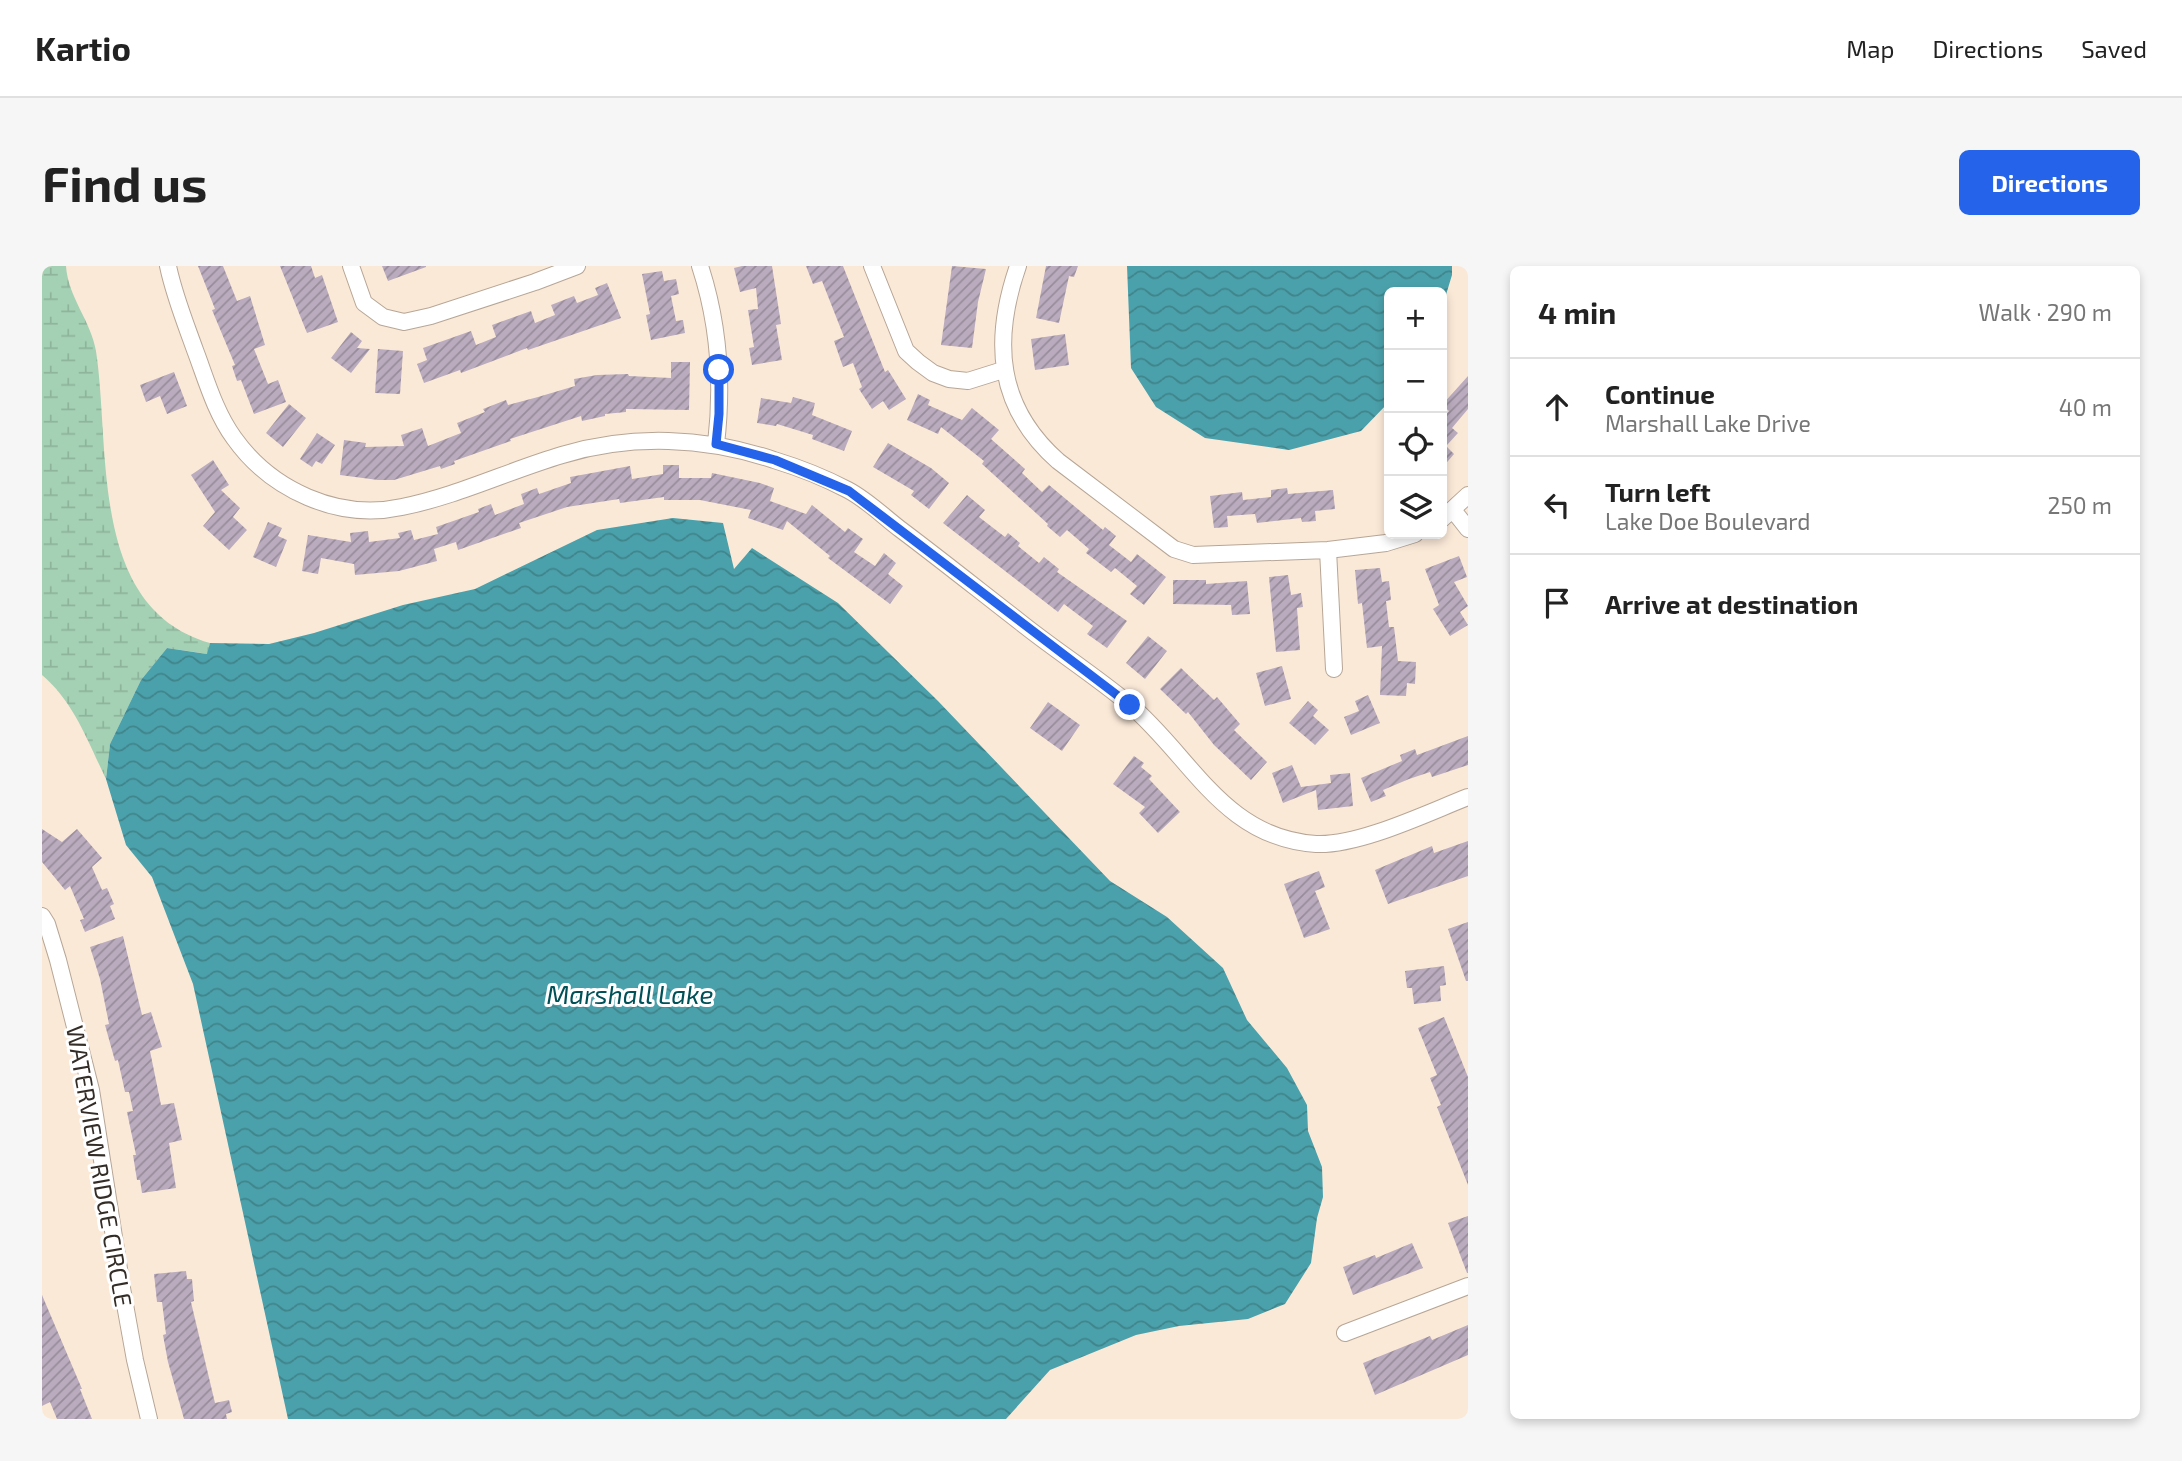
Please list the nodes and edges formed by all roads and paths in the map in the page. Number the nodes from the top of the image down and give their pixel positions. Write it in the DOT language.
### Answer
graph roads {
  1 [pos="168,266"];
  2 [pos="351,266"];
  3 [pos="577,266"];
  4 [pos="700,266"];
  5 [pos="872,266"];
  6 [pos="1018,266"];
  7 [pos="1003,370"];
  8 [pos="716,444"];
  9 [pos="1468,495"];
  10 [pos="1447,515"];
  11 [pos="1468,529"];
  12 [pos="1399,539"];
  13 [pos="1328,550"];
  14 [pos="1334,668"];
  15 [pos="1468,797"];
  16 [pos="42,916"];
  17 [pos="1468,1286"];
  18 [pos="1345,1333"];
  19 [pos="149,1419"];
  1 -- 8 [label="street"];
  2 -- 3 [label="street"];
  4 -- 8 [label="street"];
  5 -- 7 [label="street"];
  6 -- 7 [label="street"];
  7 -- 13 [label="street"];
  8 -- 15 [label="street"];
  9 -- 10 [label="street"];
  10 -- 11 [label="street"];
  12 -- 13 [label="street"];
  13 -- 14 [label="street"];
  16 -- 19 [label="street, WATERVIEW RIDGE CIRCLE"];
  17 -- 18 [label="street"];
}
